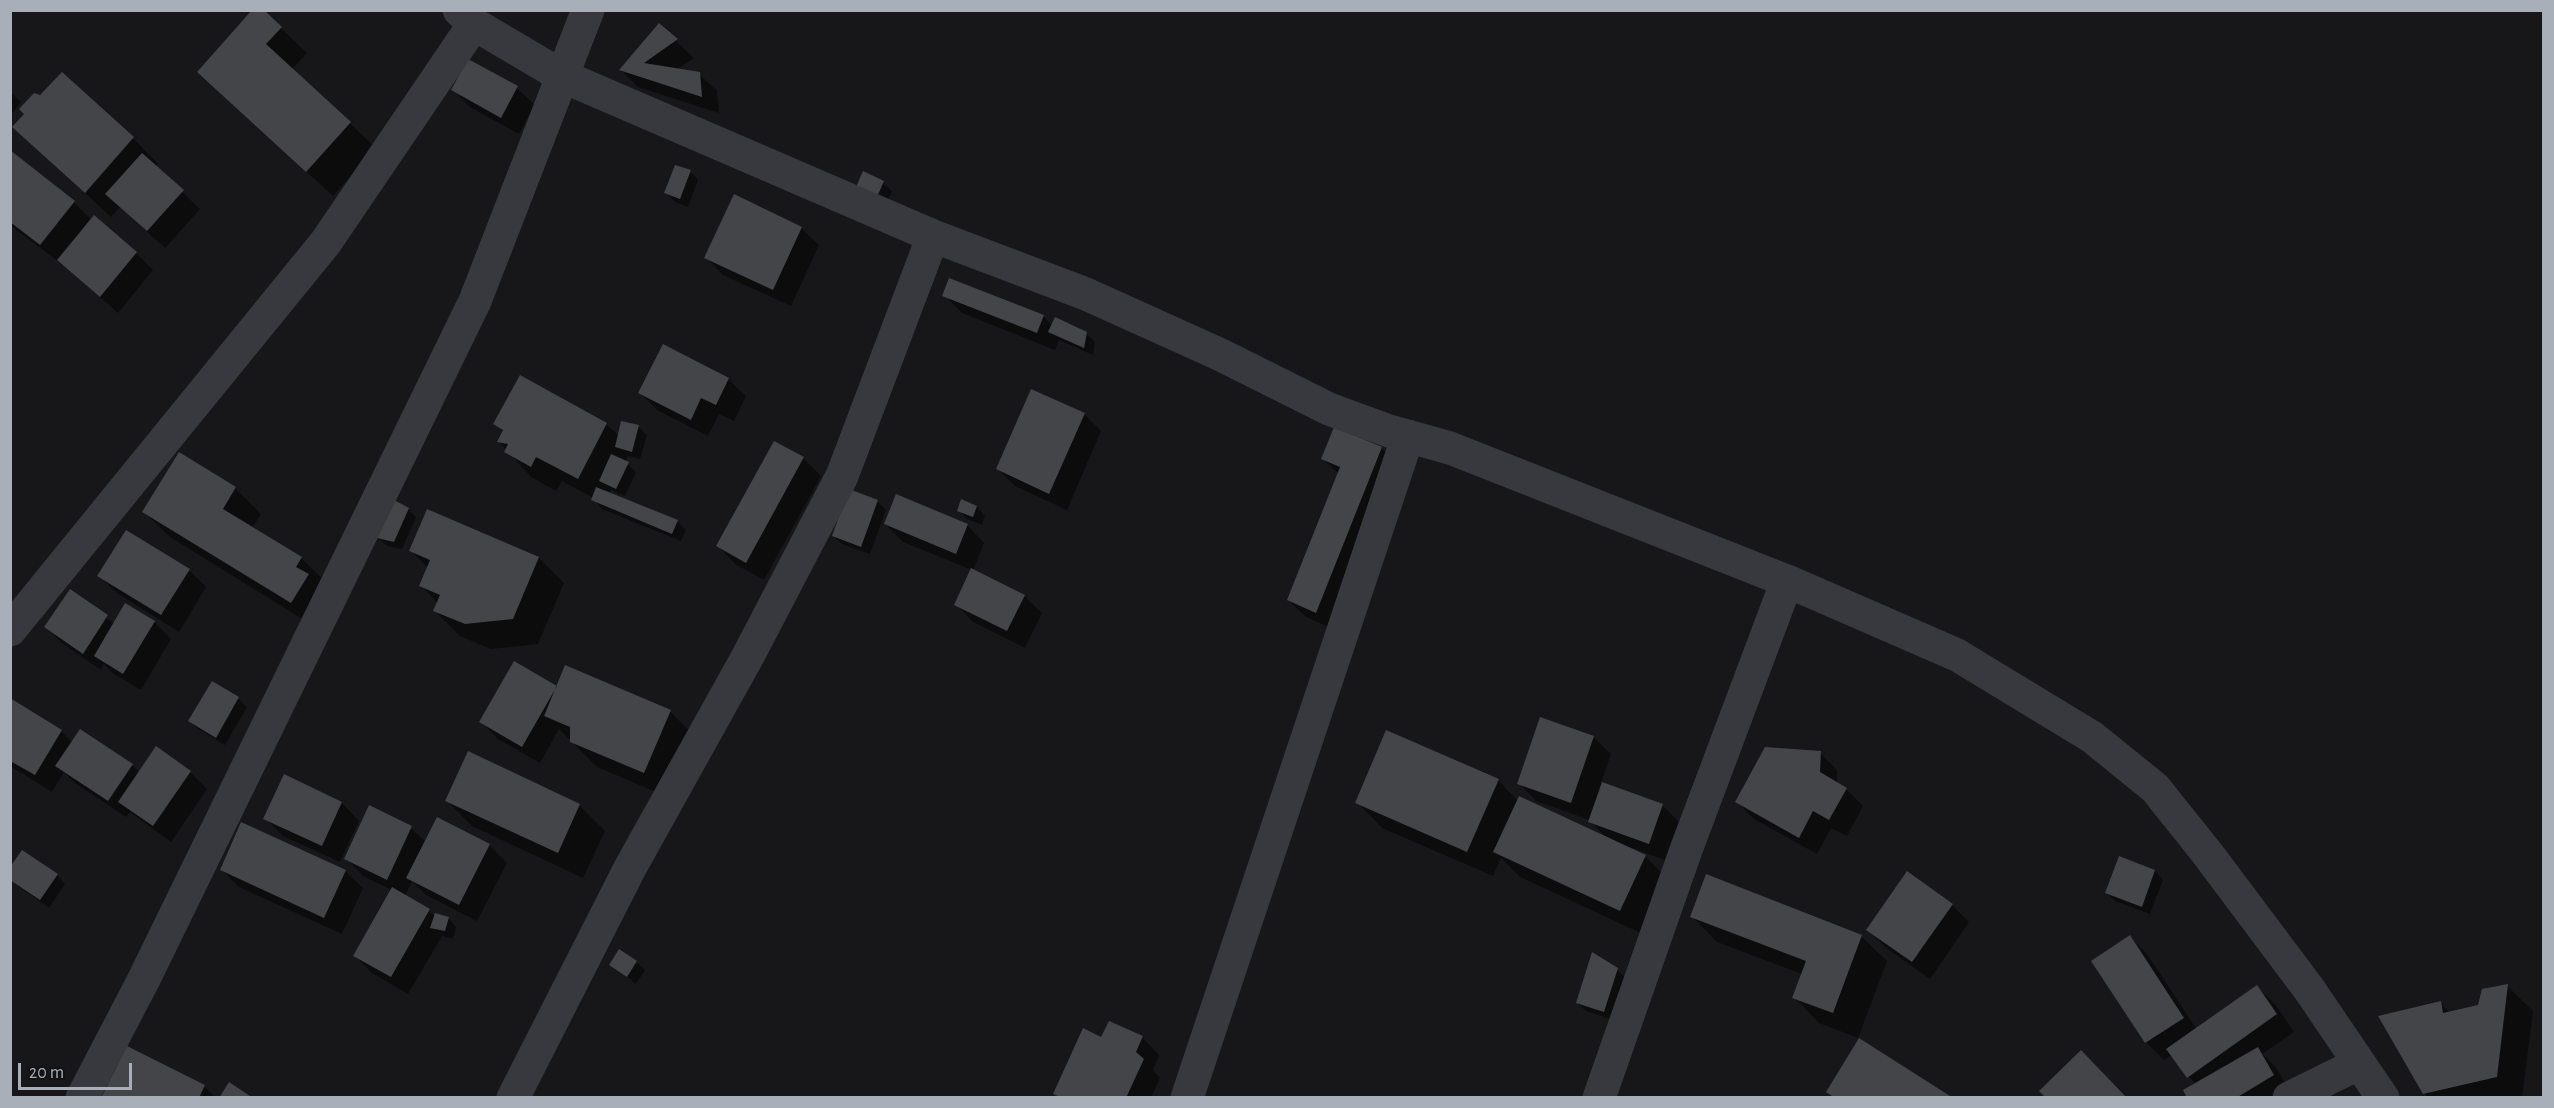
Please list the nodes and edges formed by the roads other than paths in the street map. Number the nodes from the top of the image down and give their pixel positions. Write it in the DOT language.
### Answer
graph roads {
  1 [pos="588,10"];
  2 [pos="467,17"];
  3 [pos="562,76"];
  4 [pos="933,236"];
  5 [pos="1408,436"];
  6 [pos="1787,581"];
  7 [pos="10,630"];
  8 [pos="2358,1064"];
  9 [pos="82,1098"];
  10 [pos="513,1098"];
  11 [pos="1187,1098"];
  12 [pos="1599,1098"];
  13 [pos="2289,1098"];
  14 [pos="2383,1098"];
  1 -- 3 [label="street"];
  2 -- 3 [label="street"];
  2 -- 7 [label="street"];
  3 -- 4 [label="street"];
  3 -- 9 [label="street"];
  4 -- 5 [label="street"];
  4 -- 10 [label="street"];
  5 -- 6 [label="street"];
  5 -- 11 [label="street"];
  6 -- 8 [label="street"];
  6 -- 12 [label="street"];
  8 -- 13 [label="street"];
  8 -- 14 [label="street"];
}
